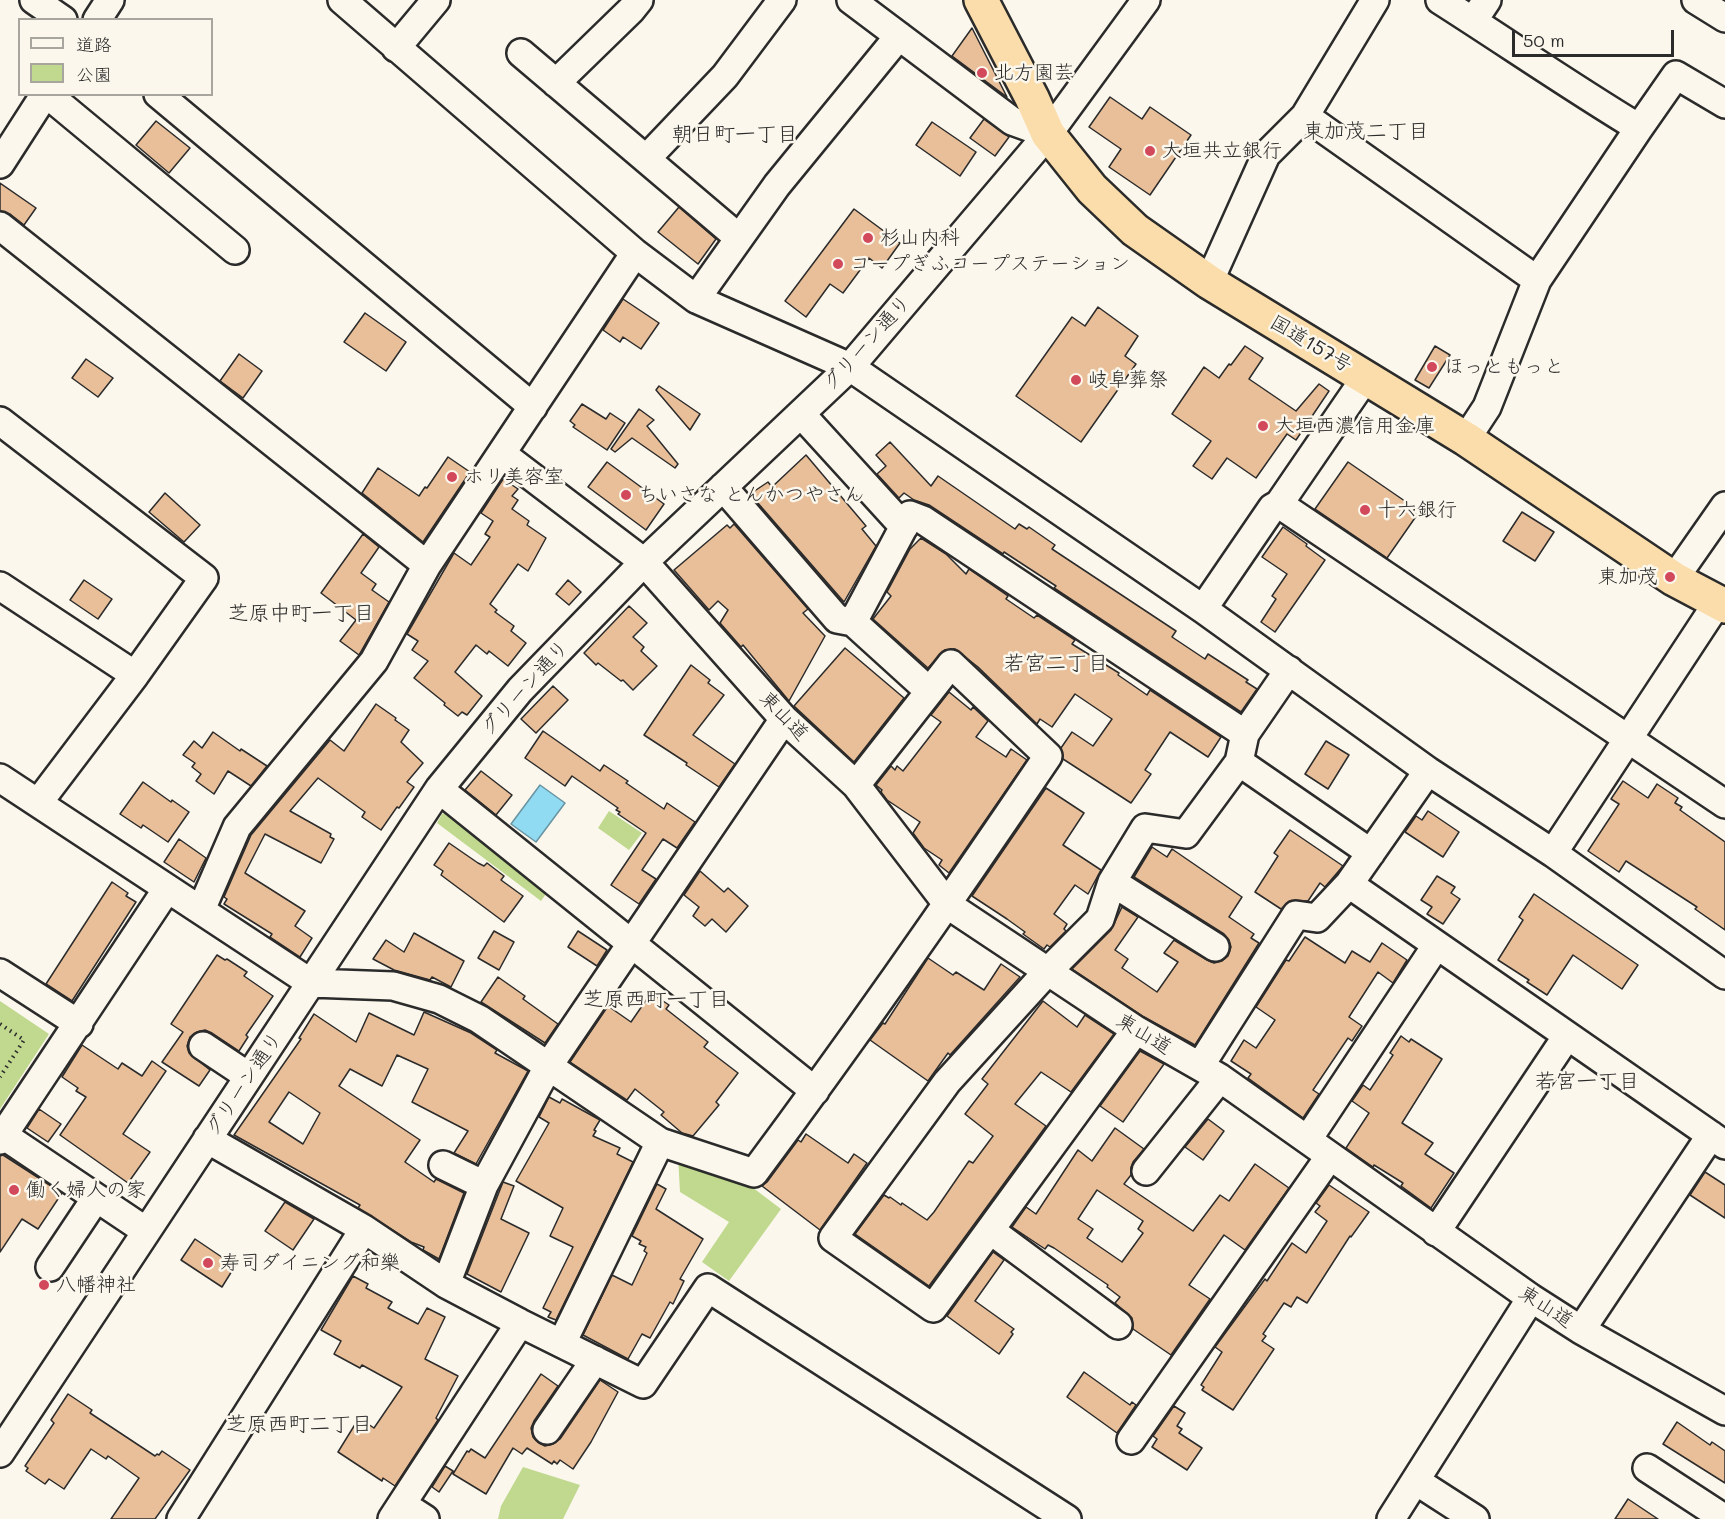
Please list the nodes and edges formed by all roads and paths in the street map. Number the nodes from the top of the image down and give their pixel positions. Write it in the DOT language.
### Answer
graph roads {
  1 [pos="34,0"];
  2 [pos="110,0"];
  3 [pos="342,0"];
  4 [pos="436,0"];
  5 [pos="639,0"];
  6 [pos="782,0"];
  7 [pos="851,0"];
  8 [pos="981,0"];
  9 [pos="1146,0"];
  10 [pos="1375,0"];
  11 [pos="1440,0"];
  12 [pos="1696,0"];
  13 [pos="1480,11"];
  14 [pos="60,18"];
  15 [pos="98,18"];
  16 [pos="1725,18"];
  17 [pos="899,36"];
  18 [pos="396,48"];
  19 [pos="521,53"];
  20 [pos="556,83"];
  21 [pos="45,96"];
  22 [pos="48,96"];
  23 [pos="160,96"];
  24 [pos="1725,104"];
  25 [pos="1305,117"];
  26 [pos="1639,128"];
  27 [pos="1047,134"];
  28 [pos="646,159"];
  29 [pos="0,164"];
  30 [pos="0,226"];
  31 [pos="739,238"];
  32 [pos="235,250"];
  33 [pos="634,253"];
  34 [pos="1537,280"];
  35 [pos="1209,282"];
  36 [pos="696,300"];
  37 [pos="850,367"];
  38 [pos="1366,377"];
  39 [pos="533,407"];
  40 [pos="801,414"];
  41 [pos="0,422"];
  42 [pos="1467,439"];
  43 [pos="502,454"];
  44 [pos="723,487"];
  45 [pos="1279,504"];
  46 [pos="1725,506"];
  47 [pos="904,527"];
  48 [pos="644,562"];
  49 [pos="427,565"];
  50 [pos="1674,579"];
  51 [pos="0,586"];
  52 [pos="1721,604"];
  53 [pos="1203,609"];
  54 [pos="853,622"];
  55 [pos="1289,670"];
  56 [pos="135,675"];
  57 [pos="929,691"];
  58 [pos="784,719"];
  59 [pos="1245,734"];
  60 [pos="1627,739"];
  61 [pos="1239,762"];
  62 [pos="1428,771"];
  63 [pos="0,778"];
  64 [pos="855,785"];
  65 [pos="438,789"];
  66 [pos="38,803"];
  67 [pos="1725,804"];
  68 [pos="1371,853"];
  69 [pos="1553,853"];
  70 [pos="1112,882"];
  71 [pos="1349,884"];
  72 [pos="167,889"];
  73 [pos="948,905"];
  74 [pos="201,910"];
  75 [pos="630,944"];
  76 [pos="1436,946"];
  77 [pos="1215,947"];
  78 [pos="1048,971"];
  79 [pos="0,973"];
  80 [pos="1725,975"];
  81 [pos="311,983"];
  82 [pos="0,1024"];
  83 [pos="79,1024"];
  84 [pos="1136,1030"];
  85 [pos="1567,1036"];
  86 [pos="203,1046"];
  87 [pos="549,1065"];
  88 [pos="1210,1072"];
  89 [pos="248,1076"];
  90 [pos="0,1077"];
  91 [pos="815,1090"];
  92 [pos="2,1138"];
  93 [pos="207,1139"];
  94 [pos="1308,1139"];
  95 [pos="1718,1140"];
  96 [pos="660,1142"];
  97 [pos="1330,1156"];
  98 [pos="443,1165"];
  99 [pos="1146,1171"];
  100 [pos="484,1185"];
  101 [pos="96,1198"];
  102 [pos="364,1229"];
  103 [pos="990,1230"];
  104 [pos="146,1231"];
  105 [pos="1436,1232"];
  106 [pos="50,1266"];
  107 [pos="446,1284"];
  108 [pos="1531,1298"];
  109 [pos="520,1323"];
  110 [pos="1118,1325"];
  111 [pos="1581,1330"];
  112 [pos="562,1343"];
  113 [pos="595,1360"];
  114 [pos="1725,1411"];
  115 [pos="547,1430"];
  116 [pos="1131,1440"];
  117 [pos="0,1453"];
  118 [pos="1647,1468"];
  119 [pos="1416,1481"];
  120 [pos="1720,1513"];
  121 [pos="409,1515"];
  122 [pos="180,1519"];
  123 [pos="1067,1519"];
  124 [pos="1391,1519"];
  125 [pos="1475,1519"];
  1 -- 14 [label="street"];
  2 -- 15 [label="street"];
  3 -- 18 [label="street"];
  4 -- 18 [label="street"];
  5 -- 20 [label="street"];
  6 -- 28 [label="street"];
  7 -- 17 [label="street"];
  8 -- 27 [label="highway, 国道157号"];
  9 -- 27 [label="street, グリーン通り"];
  10 -- 25 [label="street"];
  11 -- 13 [label="street"];
  12 -- 16 [label="street"];
  13 -- 26 [label="street"];
  17 -- 27 [label="street"];
  17 -- 31 [label="street"];
  18 -- 33 [label="street"];
  19 -- 20 [label="street"];
  20 -- 28 [label="street"];
  21 -- 29 [label="street"];
  22 -- 32 [label="street"];
  23 -- 39 [label="street"];
  24 -- 26 [label="street"];
  25 -- 34 [label="street"];
  25 -- 35 [label="street"];
  26 -- 34 [label="street"];
  27 -- 35 [label="highway, 国道157号"];
  27 -- 37 [label="street, グリーン通り"];
  28 -- 31 [label="street"];
  30 -- 49 [label="street"];
  31 -- 36 [label="street"];
  33 -- 36 [label="street"];
  33 -- 39 [label="street"];
  34 -- 42 [label="street"];
  35 -- 38 [label="highway, 国道157号"];
  36 -- 37 [label="street"];
  37 -- 40 [label="street, グリーン通り"];
  37 -- 53 [label="street"];
  38 -- 42 [label="highway, 国道157号"];
  38 -- 45 [label="street"];
  39 -- 43 [label="street"];
  40 -- 44 [label="street, グリーン通り"];
  40 -- 47 [label="street"];
  41 -- 56 [label="street"];
  42 -- 50 [label="highway, 国道157号"];
  43 -- 48 [label="street, 東山道"];
  43 -- 49 [label="street"];
  44 -- 48 [label="street, グリーン通り"];
  44 -- 54 [label="street"];
  45 -- 53 [label="street"];
  45 -- 60 [label="street"];
  46 -- 50 [label="street"];
  47 -- 54 [label="street"];
  47 -- 59 [label="street"];
  48 -- 58 [label="street, 東山道"];
  48 -- 65 [label="street, グリーン通り"];
  49 -- 74 [label="street"];
  50 -- 52 [label="highway, 国道157号"];
  51 -- 56 [label="street"];
  52 -- 60 [label="street"];
  53 -- 55 [label="street"];
  54 -- 57 [label="street"];
  55 -- 59 [label="street"];
  55 -- 62 [label="street"];
  56 -- 66 [label="street"];
  57 -- 64 [label="street"];
  57 -- 73 [label="street"];
  58 -- 64 [label="street, 東山道"];
  58 -- 75 [label="street"];
  59 -- 61 [label="street"];
  60 -- 67 [label="street"];
  60 -- 69 [label="street"];
  61 -- 68 [label="street"];
  61 -- 70 [label="street"];
  62 -- 68 [label="street"];
  62 -- 69 [label="street"];
  63 -- 66 [label="street"];
  64 -- 73 [label="street, 東山道"];
  65 -- 75 [label="street"];
  65 -- 81 [label="street, グリーン通り"];
  66 -- 72 [label="street"];
  68 -- 71 [label="street"];
  69 -- 80 [label="street"];
  70 -- 77 [label="street"];
  70 -- 78 [label="street"];
  71 -- 76 [label="street"];
  71 -- 88 [label="street"];
  72 -- 74 [label="street"];
  72 -- 83 [label="street"];
  73 -- 78 [label="street, 東山道"];
  73 -- 91 [label="street"];
  74 -- 81 [label="street"];
  75 -- 87 [label="street"];
  75 -- 91 [label="street"];
  76 -- 85 [label="street"];
  76 -- 94 [label="street"];
  78 -- 84 [label="street, 東山道"];
  78 -- 103 [label="street"];
  79 -- 83 [label="street"];
  81 -- 87 [label="street"];
  81 -- 89 [label="street, グリーン通り"];
  82 -- 90 [label="path"];
  83 -- 92 [label="street"];
  84 -- 88 [label="street, 東山道"];
  84 -- 103 [label="street"];
  85 -- 95 [label="street"];
  85 -- 105 [label="street"];
  86 -- 89 [label="street"];
  87 -- 96 [label="street"];
  87 -- 100 [label="street"];
  88 -- 94 [label="street, 東山道"];
  88 -- 99 [label="street"];
  89 -- 93 [label="street, グリーン通り"];
  91 -- 96 [label="street"];
  92 -- 101 [label="street"];
  93 -- 102 [label="street"];
  93 -- 104 [label="street, グリーン通り"];
  94 -- 97 [label="street, 東山道"];
  95 -- 111 [label="street"];
  96 -- 112 [label="street"];
  97 -- 105 [label="street, 東山道"];
  97 -- 116 [label="street"];
  98 -- 100 [label="street"];
  100 -- 107 [label="street"];
  101 -- 104 [label="street"];
  101 -- 106 [label="street"];
  102 -- 107 [label="street"];
  102 -- 122 [label="street"];
  103 -- 110 [label="street"];
  104 -- 117 [label="street, グリーン通り"];
  105 -- 108 [label="street, 東山道"];
  107 -- 109 [label="street"];
  108 -- 111 [label="street, 東山道"];
  108 -- 119 [label="street"];
  109 -- 112 [label="street"];
  109 -- 121 [label="street"];
  111 -- 114 [label="street, 東山道"];
  112 -- 113 [label="street"];
  113 -- 115 [label="street"];
  113 -- 123 [label="street"];
  118 -- 120 [label="street"];
  119 -- 124 [label="street"];
  119 -- 125 [label="street"];
}
